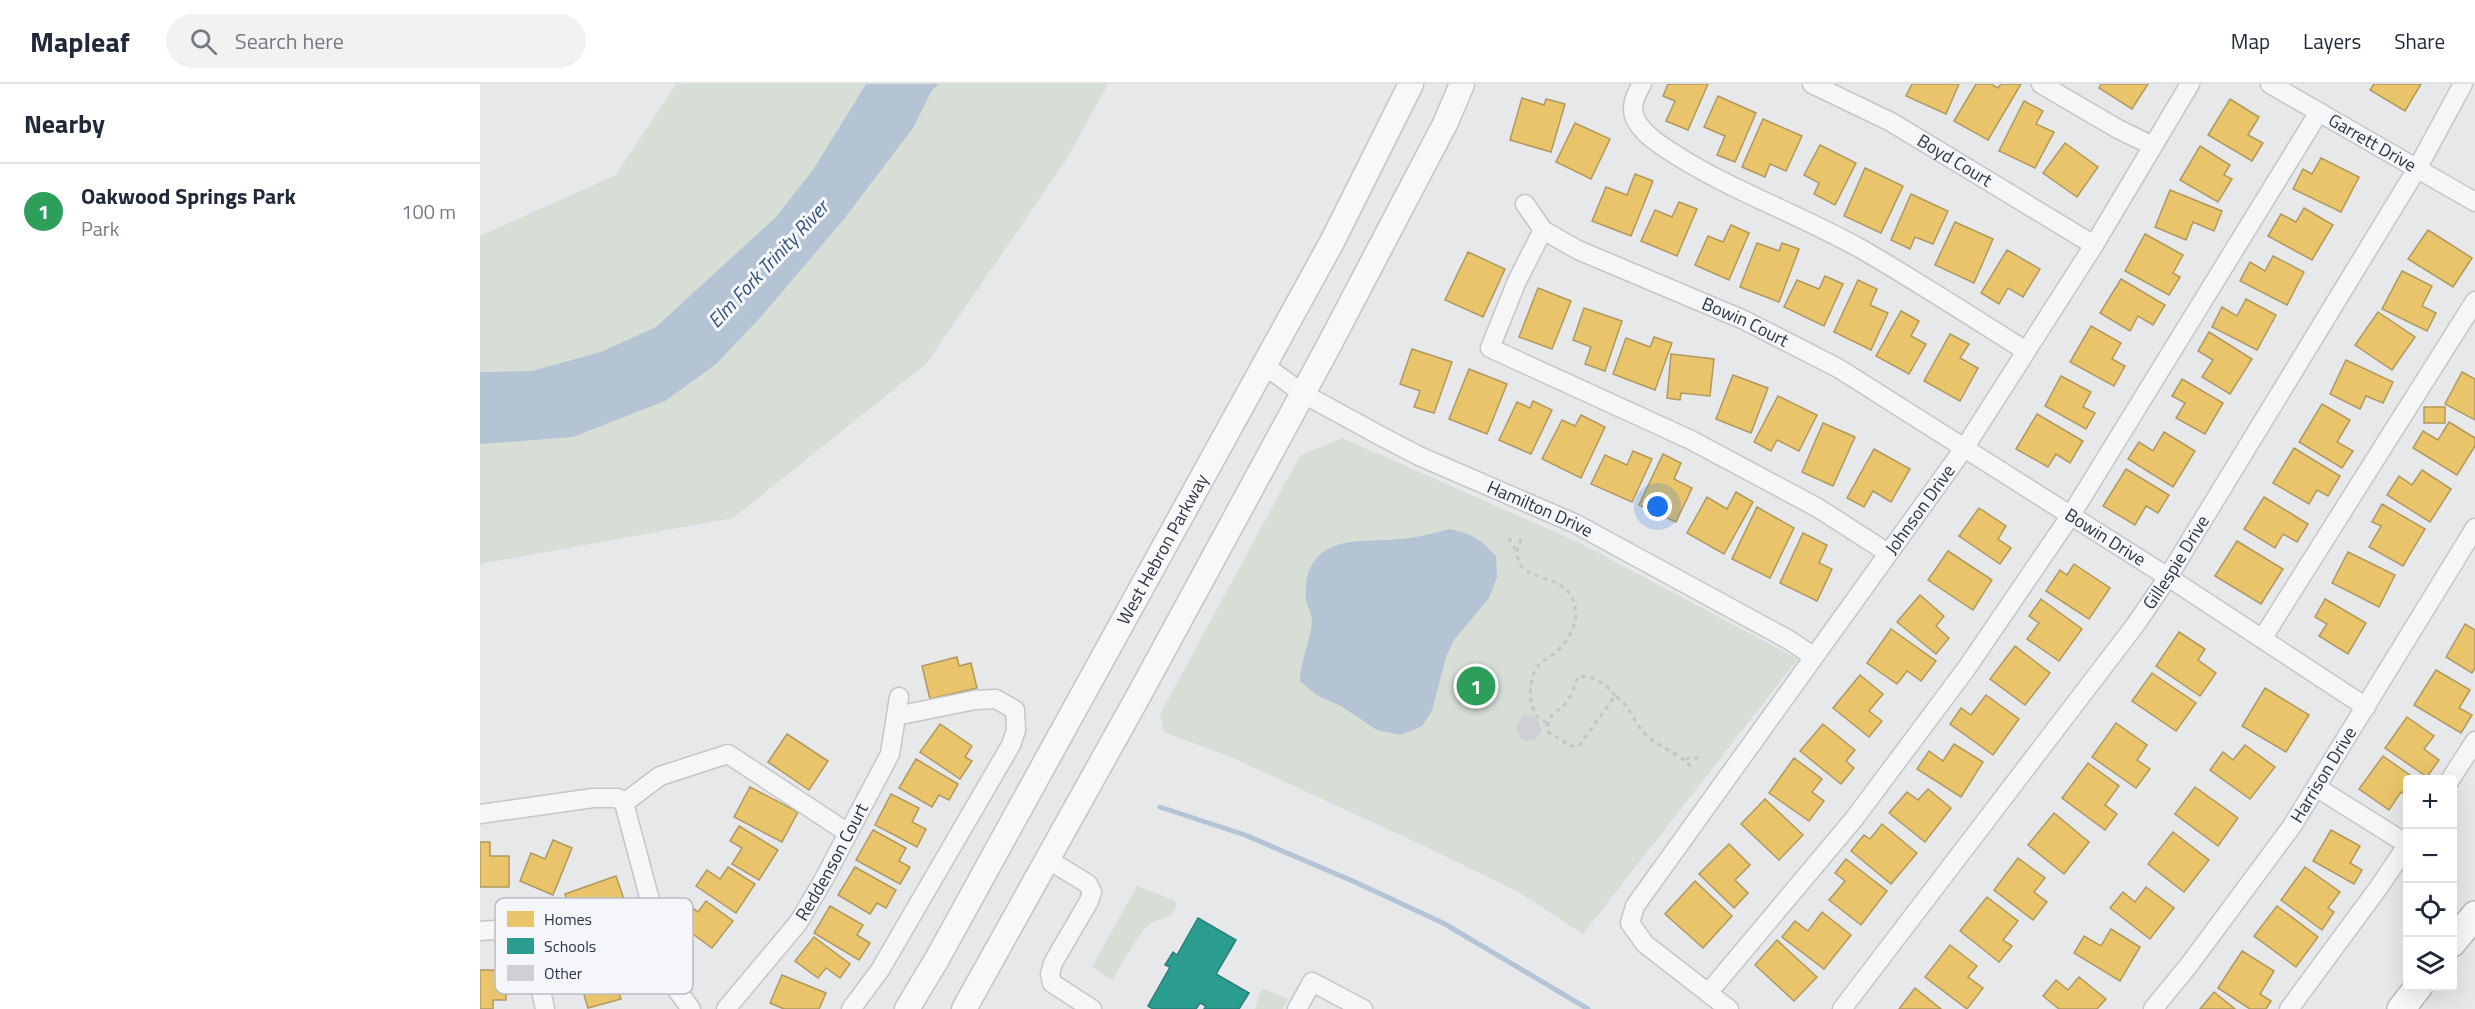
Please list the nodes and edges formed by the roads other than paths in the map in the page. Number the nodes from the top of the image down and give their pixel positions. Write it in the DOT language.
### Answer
graph roads {
  1 [pos="1411,84"];
  2 [pos="1462,84"];
  3 [pos="1642,84"];
  4 [pos="1812,84"];
  5 [pos="2041,84"];
  6 [pos="2190,84"];
  7 [pos="2270,84"];
  8 [pos="2463,84"];
  9 [pos="2319,111"];
  10 [pos="2153,146"];
  11 [pos="2418,167"];
  12 [pos="2475,202"];
  13 [pos="1525,204"];
  14 [pos="1543,230"];
  15 [pos="2094,245"];
  16 [pos="2475,301"];
  17 [pos="2026,351"];
  18 [pos="1264,365"];
  19 [pos="1302,393"];
  20 [pos="1965,447"];
  21 [pos="2071,515"];
  22 [pos="2475,528"];
  23 [pos="1888,553"];
  24 [pos="2168,577"];
  25 [pos="2262,639"];
  26 [pos="1813,656"];
  27 [pos="899,697"];
  28 [pos="2366,707"];
  29 [pos="896,716"];
  30 [pos="2475,741"];
  31 [pos="2453,775"];
  32 [pos="2316,787"];
  33 [pos="624,803"];
  34 [pos="480,814"];
  35 [pos="848,833"];
  36 [pos="2403,841"];
  37 [pos="2403,850"];
  38 [pos="1047,859"];
  39 [pos="649,898"];
  40 [pos="2475,915"];
  41 [pos="495,930"];
  42 [pos="480,931"];
  43 [pos="2457,937"];
  44 [pos="2416,991"];
  45 [pos="1708,993"];
  46 [pos="541,994"];
  47 [pos="680,994"];
  48 [pos="544,1009"];
  49 [pos="691,1009"];
  50 [pos="726,1009"];
  51 [pos="851,1009"];
  52 [pos="907,1009"];
  53 [pos="964,1009"];
  54 [pos="1092,1009"];
  55 [pos="1297,1009"];
  56 [pos="1363,1009"];
  57 [pos="1729,1009"];
  58 [pos="1842,1009"];
  59 [pos="2153,1009"];
  60 [pos="2289,1009"];
  61 [pos="2401,1009"];
  1 -- 18 [label="main road, West Hebron Parkway"];
  2 -- 19 [label="main road"];
  3 -- 17 [label="street"];
  4 -- 15 [label="street, Boyd Court"];
  5 -- 10 [label="street"];
  6 -- 10 [label="street, Johnson Drive"];
  7 -- 9 [label="street, Garrett Drive"];
  8 -- 11 [label="street, Gillespie Drive"];
  9 -- 11 [label="street, Garrett Drive"];
  9 -- 21 [label="street"];
  10 -- 15 [label="street, Johnson Drive"];
  11 -- 12 [label="street, Garrett Drive"];
  11 -- 24 [label="street, Gillespie Drive"];
  13 -- 14 [label="street, Bowin Court"];
  14 -- 20 [label="street, Bowin Court"];
  14 -- 23 [label="street"];
  15 -- 17 [label="street, Johnson Drive"];
  16 -- 25 [label="street"];
  17 -- 20 [label="street, Johnson Drive"];
  18 -- 19 [label="street, Hamilton Drive"];
  18 -- 52 [label="main road, West Hebron Parkway"];
  19 -- 26 [label="street, Hamilton Drive"];
  19 -- 38 [label="main road"];
  20 -- 21 [label="street, Bowin Drive"];
  20 -- 23 [label="street, Johnson Drive"];
  21 -- 24 [label="street, Bowin Drive"];
  21 -- 45 [label="street"];
  22 -- 28 [label="street, Harrison Drive"];
  23 -- 26 [label="street, Johnson Drive"];
  24 -- 25 [label="street, Bowin Drive"];
  24 -- 58 [label="street, Gillespie Drive"];
  25 -- 28 [label="street, Bowin Drive"];
  26 -- 45 [label="street, Johnson Drive"];
  27 -- 29 [label="street, Reddenson Court"];
  28 -- 32 [label="street, Harrison Drive"];
  29 -- 35 [label="street, Reddenson Court"];
  29 -- 51 [label="street"];
  30 -- 31 [label="street"];
  32 -- 36 [label="street"];
  32 -- 59 [label="street, Harrison Drive"];
  33 -- 34 [label="street"];
  33 -- 35 [label="street"];
  33 -- 39 [label="street"];
  35 -- 50 [label="street, Reddenson Court"];
  37 -- 60 [label="street"];
  38 -- 53 [label="main road"];
  38 -- 54 [label="street"];
  40 -- 43 [label="highway"];
  41 -- 42 [label="street"];
  44 -- 61 [label="highway"];
  45 -- 57 [label="street"];
  46 -- 48 [label="street"];
  47 -- 49 [label="street"];
  55 -- 56 [label="street"];
}
